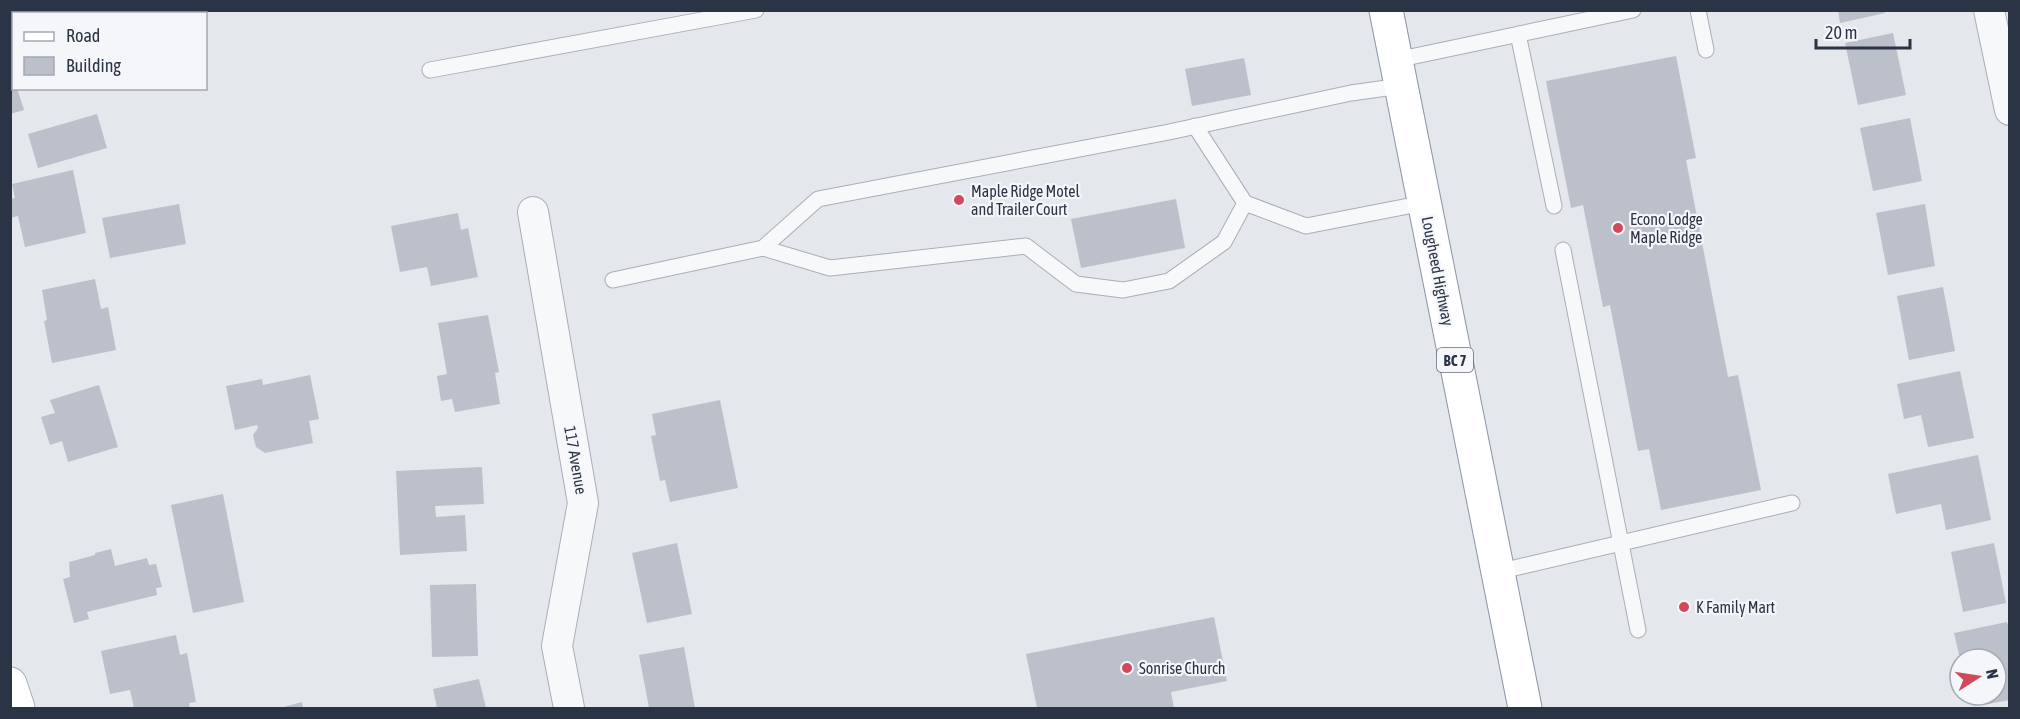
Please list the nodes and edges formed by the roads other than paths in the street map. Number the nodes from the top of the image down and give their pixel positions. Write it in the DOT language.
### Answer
graph roads {
  1 [pos="756,10"];
  2 [pos="1386,10"];
  3 [pos="1633,10"];
  4 [pos="1698,10"];
  5 [pos="1989,10"];
  6 [pos="1518,34"];
  7 [pos="1706,50"];
  8 [pos="430,70"];
  9 [pos="1399,73"];
  10 [pos="2010,110"];
  11 [pos="1195,126"];
  12 [pos="1245,203"];
  13 [pos="1424,203"];
  14 [pos="1554,206"];
  15 [pos="533,212"];
  16 [pos="763,248"];
  17 [pos="1563,250"];
  18 [pos="613,280"];
  19 [pos="1792,503"];
  20 [pos="1621,543"];
  21 [pos="1497,572"];
  22 [pos="1638,630"];
  23 [pos="10,684"];
  24 [pos="18,708"];
  25 [pos="568,708"];
  26 [pos="1525,708"];
  1 -- 8 [label="lane"];
  2 -- 9 [label="main road, Lougheed Highway / BC 7"];
  3 -- 6 [label="lane"];
  4 -- 7 [label="lane"];
  5 -- 10 [label="street"];
  6 -- 9 [label="lane"];
  6 -- 14 [label="lane"];
  9 -- 11 [label="lane"];
  9 -- 13 [label="main road, Lougheed Highway / BC 7"];
  11 -- 12 [label="lane"];
  11 -- 16 [label="lane"];
  12 -- 13 [label="lane"];
  12 -- 16 [label="lane"];
  13 -- 21 [label="main road, Lougheed Highway / BC 7"];
  15 -- 25 [label="street, 117 Avenue"];
  16 -- 18 [label="lane"];
  17 -- 20 [label="lane"];
  19 -- 20 [label="lane"];
  20 -- 21 [label="lane"];
  20 -- 22 [label="lane"];
  21 -- 26 [label="main road, Lougheed Highway / BC 7"];
  23 -- 24 [label="main road"];
}
